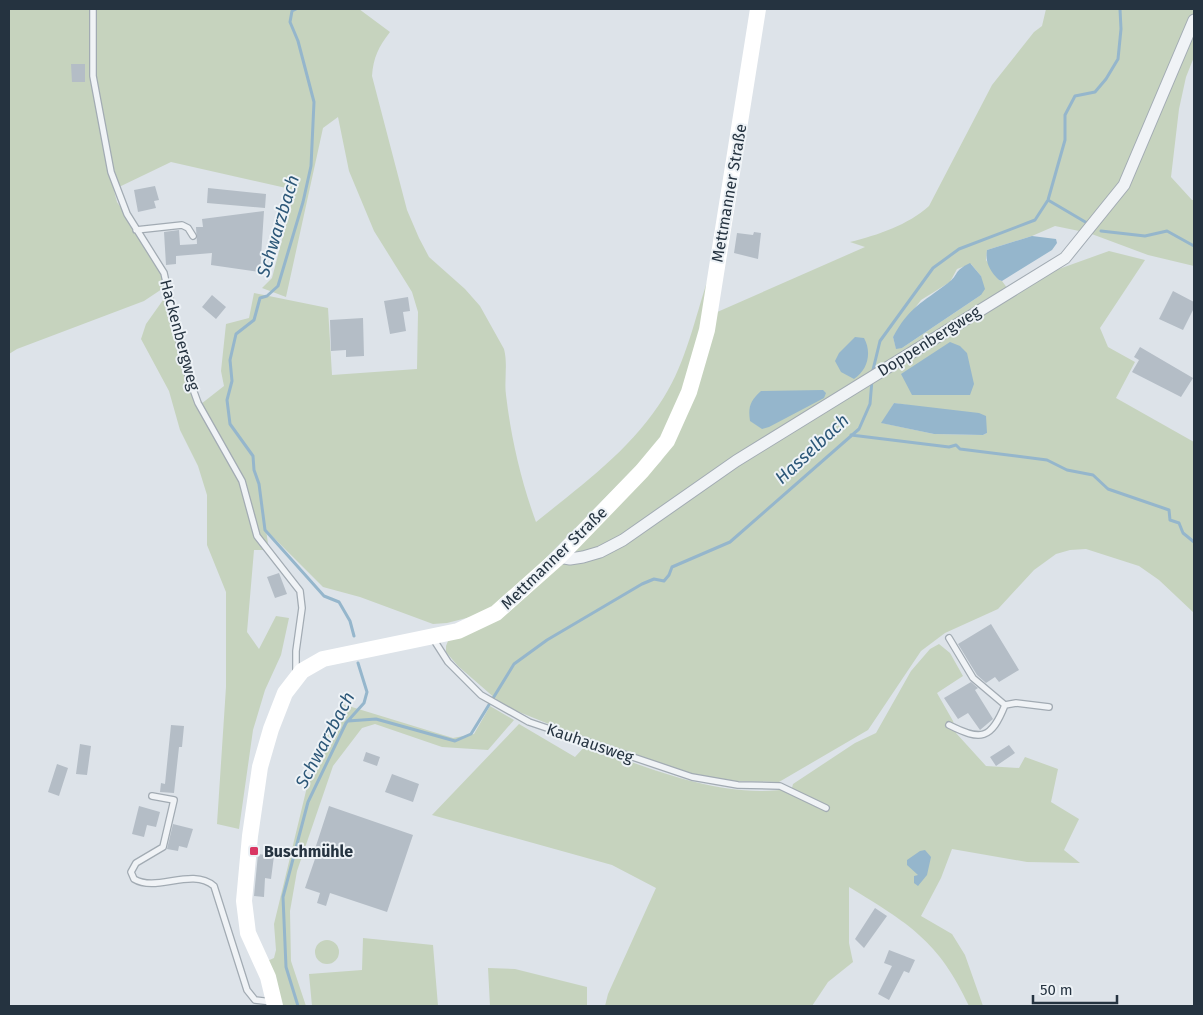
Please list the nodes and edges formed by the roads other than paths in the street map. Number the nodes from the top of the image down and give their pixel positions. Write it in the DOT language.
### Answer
graph roads {
  1 [pos="93,9"];
  2 [pos="758,9"];
  3 [pos="1194,20"];
  4 [pos="136,230"];
  5 [pos="193,236"];
  6 [pos="559,558"];
  7 [pos="432,637"];
  8 [pos="949,638"];
  9 [pos="296,677"];
  10 [pos="1005,705"];
  11 [pos="1048,707"];
  12 [pos="949,725"];
  13 [pos="152,796"];
  14 [pos="826,808"];
  15 [pos="274,1004"];
  1 -- 4 [label="lane, Hackenbergweg"];
  2 -- 6 [label="main road, Mettmanner Straße"];
  3 -- 6 [label="street, Doppenbergweg"];
  4 -- 5 [label="lane"];
  4 -- 9 [label="lane, Hackenbergweg"];
  6 -- 7 [label="main road, Mettmanner Straße"];
  7 -- 9 [label="main road, Mettmanner Straße"];
  7 -- 14 [label="lane, Kauhausweg"];
  8 -- 10 [label="lane"];
  9 -- 15 [label="main road, Mettmanner Straße"];
  10 -- 11 [label="lane"];
  10 -- 12 [label="lane"];
  13 -- 15 [label="lane"];
}
